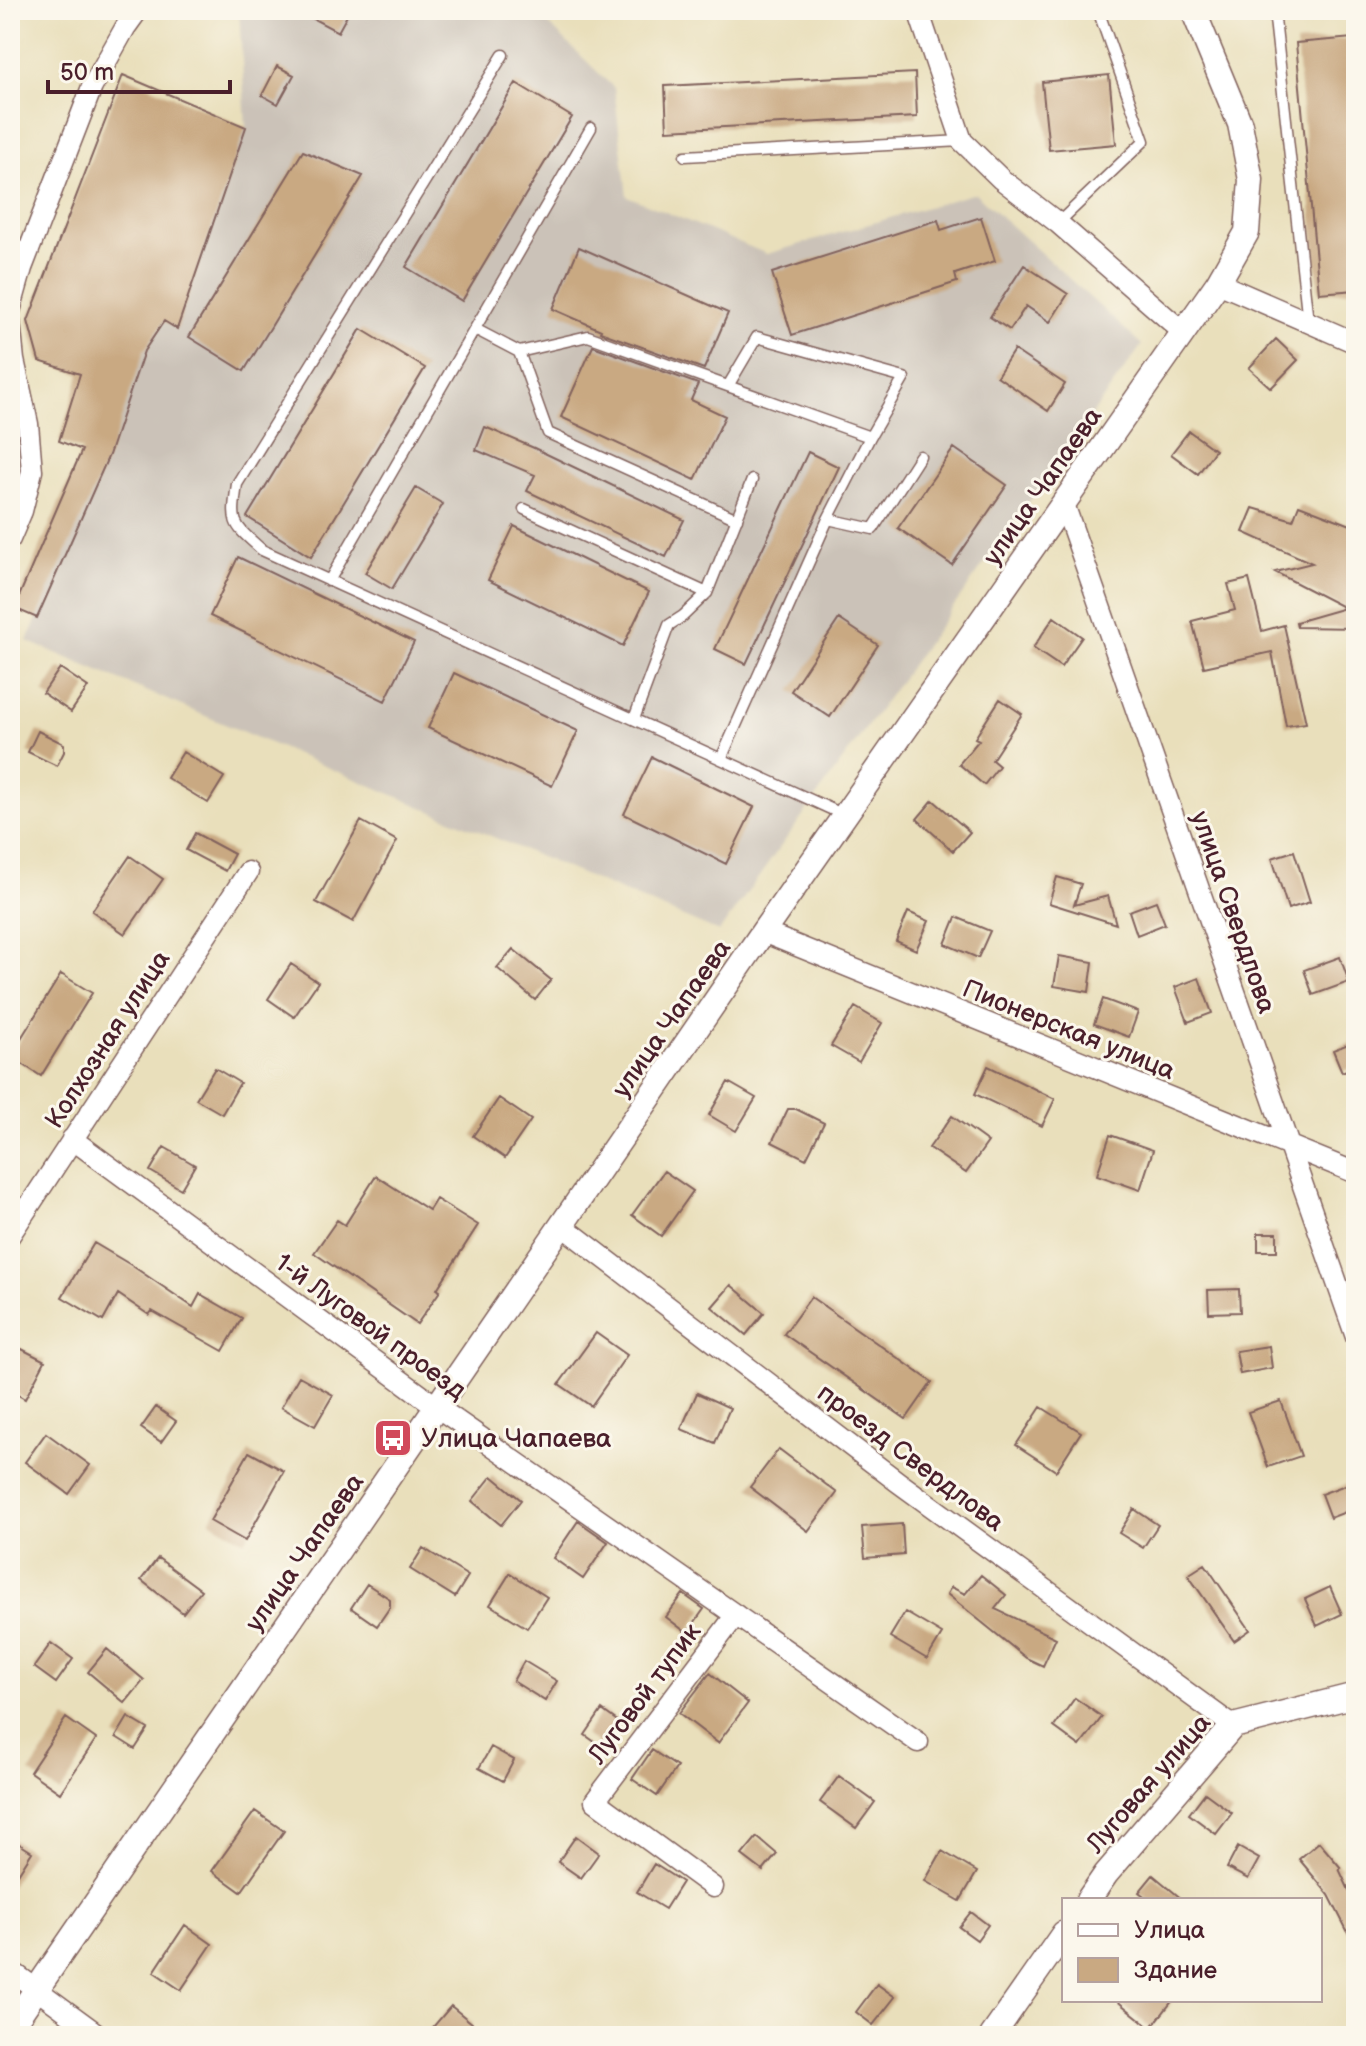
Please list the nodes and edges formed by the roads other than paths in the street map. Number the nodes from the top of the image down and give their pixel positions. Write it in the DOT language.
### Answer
graph roads {
  1 [pos="138,10"];
  2 [pos="918,10"];
  3 [pos="1098,10"];
  4 [pos="1193,10"];
  5 [pos="1274,10"];
  6 [pos="503,55"];
  7 [pos="591,128"];
  8 [pos="962,141"];
  9 [pos="685,156"];
  10 [pos="1058,223"];
  11 [pos="1218,283"];
  12 [pos="10,311"];
  13 [pos="10,322"];
  14 [pos="1308,322"];
  15 [pos="475,329"];
  16 [pos="1183,332"];
  17 [pos="1356,343"];
  18 [pos="519,352"];
  19 [pos="728,386"];
  20 [pos="870,437"];
  21 [pos="920,456"];
  22 [pos="752,480"];
  23 [pos="1064,504"];
  24 [pos="524,509"];
  25 [pos="737,519"];
  26 [pos="828,519"];
  27 [pos="10,539"];
  28 [pos="329,581"];
  29 [pos="707,593"];
  30 [pos="634,719"];
  31 [pos="721,759"];
  32 [pos="845,816"];
  33 [pos="248,872"];
  34 [pos="763,932"];
  35 [pos="72,1139"];
  36 [pos="1290,1147"];
  37 [pos="1356,1173"];
  38 [pos="561,1225"];
  39 [pos="10,1235"];
  40 [pos="1356,1337"];
  41 [pos="437,1407"];
  42 [pos="736,1615"];
  43 [pos="1356,1695"];
  44 [pos="1233,1726"];
  45 [pos="918,1742"];
  46 [pos="713,1887"];
  47 [pos="1089,1898"];
  48 [pos="1062,1936"];
  49 [pos="10,1970"];
  50 [pos="37,1989"];
  51 [pos="10,2028"];
  52 [pos="100,2036"];
  53 [pos="992,2036"];
  1 -- 12 [label="street"];
  2 -- 8 [label="street"];
  3 -- 10 [label="lane"];
  4 -- 11 [label="street, улица Чапаева"];
  5 -- 14 [label="lane"];
  6 -- 28 [label="lane"];
  7 -- 15 [label="lane"];
  8 -- 9 [label="lane"];
  8 -- 10 [label="street"];
  10 -- 16 [label="street"];
  11 -- 14 [label="street"];
  11 -- 16 [label="street, улица Чапаева"];
  13 -- 27 [label="street"];
  14 -- 17 [label="street"];
  15 -- 18 [label="lane"];
  15 -- 28 [label="lane"];
  16 -- 23 [label="street, улица Чапаева"];
  18 -- 19 [label="lane"];
  18 -- 25 [label="lane"];
  19 -- 20 [label="lane"];
  19 -- 20 [label="lane"];
  20 -- 26 [label="lane"];
  21 -- 26 [label="lane"];
  22 -- 25 [label="lane"];
  23 -- 32 [label="street, улица Чапаева"];
  23 -- 36 [label="street, улица Свердлова"];
  24 -- 29 [label="lane"];
  25 -- 29 [label="lane"];
  26 -- 31 [label="lane"];
  28 -- 30 [label="lane"];
  29 -- 30 [label="lane"];
  30 -- 31 [label="lane"];
  31 -- 32 [label="lane"];
  32 -- 34 [label="street, улица Чапаева"];
  33 -- 35 [label="street, Колхозная улица"];
  34 -- 36 [label="street, Пионерская улица"];
  34 -- 38 [label="street, улица Чапаева"];
  35 -- 39 [label="street, Колхозная улица"];
  35 -- 41 [label="street, 1-й Луговой проезд"];
  36 -- 37 [label="street, Пионерская улица"];
  36 -- 40 [label="street, улица Свердлова"];
  38 -- 41 [label="street, улица Чапаева"];
  38 -- 44 [label="street, проезд Свердлова"];
  41 -- 42 [label="street, 1-й Луговой проезд"];
  41 -- 50 [label="street, улица Чапаева"];
  42 -- 45 [label="street, 1-й Луговой проезд"];
  42 -- 46 [label="street, Луговой тупик"];
  43 -- 44 [label="street, Луговая улица"];
  44 -- 47 [label="street, Луговая улица"];
  48 -- 53 [label="street"];
  49 -- 50 [label="street"];
  50 -- 51 [label="street, улица Чапаева"];
  50 -- 52 [label="street"];
}
